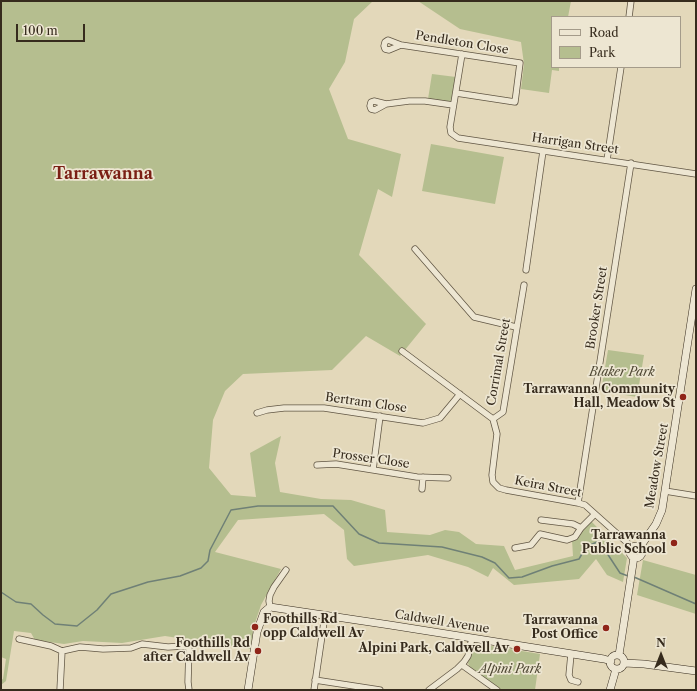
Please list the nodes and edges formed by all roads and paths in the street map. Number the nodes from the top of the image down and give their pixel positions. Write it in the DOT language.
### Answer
graph roads {
  1 [pos="631,1"];
  2 [pos="629,16"];
  3 [pos="401,45"];
  4 [pos="462,54"];
  5 [pos="621,68"];
  6 [pos="456,93"];
  7 [pos="386,104"];
  8 [pos="454,105"];
  9 [pos="544,151"];
  10 [pos="607,160"];
  11 [pos="631,163"];
  12 [pos="696,174"];
  13 [pos="414,249"];
  14 [pos="526,270"];
  15 [pos="524,285"];
  16 [pos="696,289"];
  17 [pos="516,326"];
  18 [pos="402,351"];
  19 [pos="460,394"];
  20 [pos="257,413"];
  21 [pos="380,416"];
  22 [pos="493,419"];
  23 [pos="317,465"];
  24 [pos="373,470"];
  25 [pos="423,477"];
  26 [pos="448,478"];
  27 [pos="495,486"];
  28 [pos="422,489"];
  29 [pos="665,491"];
  30 [pos="696,496"];
  31 [pos="578,503"];
  32 [pos="595,514"];
  33 [pos="541,520"];
  34 [pos="581,528"];
  35 [pos="632,547"];
  36 [pos="640,547"];
  37 [pos="515,548"];
  38 [pos="634,557"];
  39 [pos="286,570"];
  40 [pos="270,607"];
  41 [pos="325,615"];
  42 [pos="472,638"];
  43 [pos="19,639"];
  44 [pos="62,651"];
  45 [pos="571,654"];
  46 [pos="619,655"];
  47 [pos="611,661"];
  48 [pos="624,663"];
  49 [pos="462,665"];
  50 [pos="616,669"];
  51 [pos="696,671"];
  52 [pos="316,680"];
  53 [pos="578,682"];
  54 [pos="60,690"];
  55 [pos="189,690"];
  56 [pos="248,690"];
  57 [pos="314,690"];
  58 [pos="380,690"];
  59 [pos="429,690"];
  60 [pos="497,690"];
  61 [pos="610,690"];
  1 -- 2 [label="street"];
  3 -- 4 [label="street, Pendleton Close"];
  4 -- 6 [label="street"];
  4 -- 6 [label="street, Pendleton Close"];
  5 -- 10 [label="street"];
  6 -- 8 [label="street"];
  7 -- 8 [label="street"];
  8 -- 9 [label="street, Harrigan Street"];
  9 -- 10 [label="street, Harrigan Street"];
  9 -- 14 [label="street"];
  10 -- 11 [label="street, Harrigan Street"];
  11 -- 12 [label="street, Harrigan Street"];
  11 -- 31 [label="street, Brooker Street"];
  13 -- 17 [label="street"];
  15 -- 17 [label="street, Corrimal Street"];
  16 -- 29 [label="main road, Meadow Street"];
  17 -- 22 [label="street, Corrimal Street"];
  18 -- 19 [label="street"];
  19 -- 21 [label="street, Bertram Close"];
  19 -- 22 [label="street"];
  20 -- 21 [label="street, Bertram Close"];
  21 -- 24 [label="street"];
  22 -- 27 [label="street, Corrimal Street"];
  23 -- 24 [label="street, Prosser Close"];
  24 -- 25 [label="street, Prosser Close"];
  25 -- 26 [label="street, Prosser Close"];
  25 -- 28 [label="street, Prosser Close"];
  27 -- 31 [label="street, Keira Street"];
  29 -- 30 [label="street"];
  29 -- 36 [label="main road, Meadow Street"];
  31 -- 32 [label="street, Keira Street"];
  32 -- 34 [label="street"];
  32 -- 35 [label="street, Keira Street"];
  33 -- 34 [label="street"];
  34 -- 37 [label="street"];
  35 -- 36 [label="main road"];
  35 -- 38 [label="main road"];
  36 -- 38 [label="main road"];
  38 -- 46 [label="main road"];
  39 -- 40 [label="street"];
  40 -- 41 [label="main road, Caldwell Avenue"];
  40 -- 56 [label="main road"];
  41 -- 42 [label="main road, Caldwell Avenue"];
  41 -- 52 [label="street"];
  42 -- 45 [label="main road, Caldwell Avenue"];
  42 -- 49 [label="street"];
  43 -- 44 [label="street"];
  44 -- 54 [label="street"];
  44 -- 55 [label="street"];
  45 -- 47 [label="main road, Caldwell Avenue"];
  45 -- 53 [label="street"];
  46 -- 47 [label="main road"];
  46 -- 48 [label="main road"];
  47 -- 50 [label="main road"];
  48 -- 50 [label="main road"];
  48 -- 51 [label="main road"];
  49 -- 59 [label="street"];
  49 -- 60 [label="street"];
  50 -- 61 [label="main road"];
  52 -- 57 [label="street"];
  52 -- 58 [label="street"];
}
